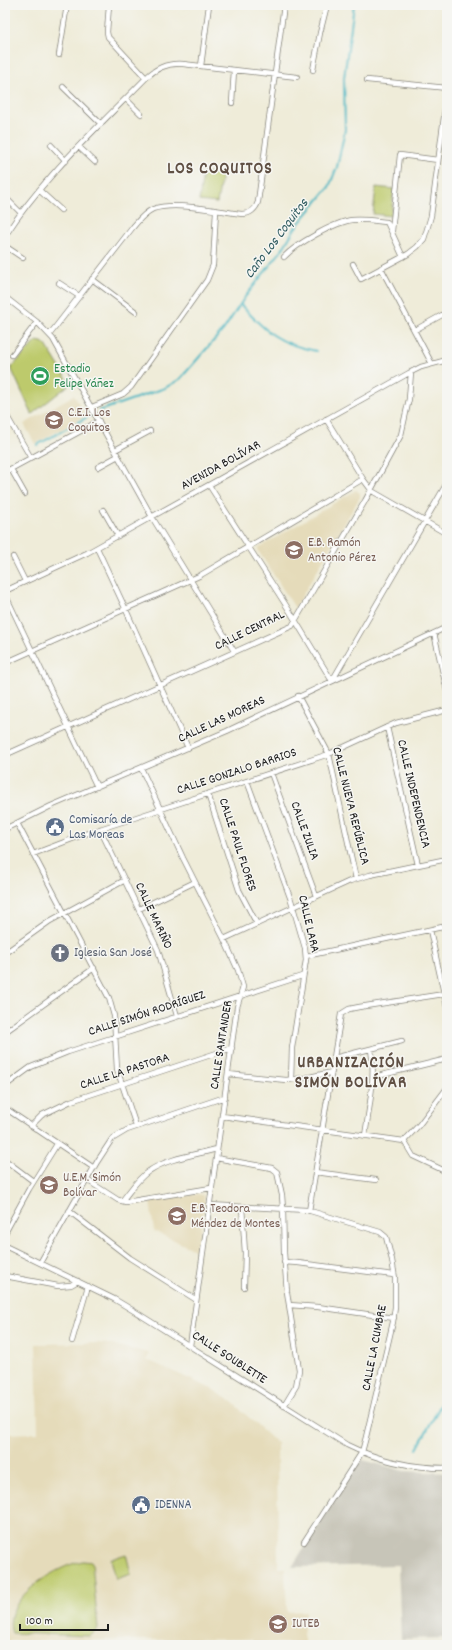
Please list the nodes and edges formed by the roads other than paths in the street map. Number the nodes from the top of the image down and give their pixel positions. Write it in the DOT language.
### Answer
graph roads {
  1 [pos="67,5"];
  2 [pos="109,5"];
  3 [pos="209,5"];
  4 [pos="284,5"];
  5 [pos="328,5"];
  6 [pos="59,55"];
  7 [pos="201,66"];
  8 [pos="234,70"];
  9 [pos="313,70"];
  10 [pos="276,74"];
  11 [pos="297,77"];
  12 [pos="146,78"];
  13 [pos="366,80"];
  14 [pos="62,87"];
  15 [pos="447,88"];
  16 [pos="447,94"];
  17 [pos="126,99"];
  18 [pos="232,103"];
  19 [pos="141,114"];
  20 [pos="446,115"];
  21 [pos="101,124"];
  22 [pos="51,145"];
  23 [pos="79,147"];
  24 [pos="438,160"];
  25 [pos="66,161"];
  26 [pos="95,162"];
  27 [pos="39,190"];
  28 [pos="5,197"];
  29 [pos="61,210"];
  30 [pos="216,211"];
  31 [pos="20,212"];
  32 [pos="392,233"];
  33 [pos="5,236"];
  34 [pos="5,246"];
  35 [pos="284,257"];
  36 [pos="403,257"];
  37 [pos="23,258"];
  38 [pos="353,264"];
  39 [pos="381,268"];
  40 [pos="92,279"];
  41 [pos="59,283"];
  42 [pos="79,296"];
  43 [pos="5,297"];
  44 [pos="136,312"];
  45 [pos="442,315"];
  46 [pos="37,322"];
  47 [pos="415,330"];
  48 [pos="50,334"];
  49 [pos="12,355"];
  50 [pos="447,360"];
  51 [pos="432,364"];
  52 [pos="411,372"];
  53 [pos="92,407"];
  54 [pos="5,413"];
  55 [pos="326,419"];
  56 [pos="99,421"];
  57 [pos="150,431"];
  58 [pos="115,450"];
  59 [pos="118,456"];
  60 [pos="31,458"];
  61 [pos="98,467"];
  62 [pos="11,469"];
  63 [pos="5,472"];
  64 [pos="363,479"];
  65 [pos="447,483"];
  66 [pos="208,486"];
  67 [pos="371,490"];
  68 [pos="25,494"];
  69 [pos="103,510"];
  70 [pos="152,517"];
  71 [pos="425,522"];
  72 [pos="447,534"];
  73 [pos="118,536"];
  74 [pos="248,547"];
  75 [pos="96,548"];
  76 [pos="13,557"];
  77 [pos="192,580"];
  78 [pos="25,581"];
  79 [pos="5,590"];
  80 [pos="5,594"];
  81 [pos="126,610"];
  82 [pos="295,621"];
  83 [pos="447,627"];
  84 [pos="434,633"];
  85 [pos="32,651"];
  86 [pos="234,651"];
  87 [pos="5,663"];
  88 [pos="332,681"];
  89 [pos="160,685"];
  90 [pos="447,691"];
  91 [pos="298,696"];
  92 [pos="447,710"];
  93 [pos="68,727"];
  94 [pos="387,727"];
  95 [pos="188,748"];
  96 [pos="329,754"];
  97 [pos="5,755"];
  98 [pos="141,768"];
  99 [pos="271,773"];
  100 [pos="247,781"];
  101 [pos="97,787"];
  102 [pos="208,794"];
  103 [pos="160,810"];
  104 [pos="17,823"];
  105 [pos="5,829"];
  106 [pos="100,829"];
  107 [pos="33,854"];
  108 [pos="447,859"];
  109 [pos="418,865"];
  110 [pos="356,879"];
  111 [pos="125,880"];
  112 [pos="195,882"];
  113 [pos="316,896"];
  114 [pos="293,907"];
  115 [pos="139,909"];
  116 [pos="64,913"];
  117 [pos="257,924"];
  118 [pos="447,926"];
  119 [pos="430,930"];
  120 [pos="224,939"];
  121 [pos="5,953"];
  122 [pos="306,956"];
  123 [pos="94,968"];
  124 [pos="302,976"];
  125 [pos="444,994"];
  126 [pos="240,995"];
  127 [pos="447,1007"];
  128 [pos="177,1016"];
  129 [pos="5,1032"];
  130 [pos="115,1036"];
  131 [pos="402,1041"];
  132 [pos="232,1048"];
  133 [pos="371,1049"];
  134 [pos="334,1058"];
  135 [pos="447,1059"];
  136 [pos="332,1072"];
  137 [pos="228,1074"];
  138 [pos="374,1077"];
  139 [pos="291,1080"];
  140 [pos="121,1084"];
  141 [pos="5,1086"];
  142 [pos="447,1088"];
  143 [pos="225,1097"];
  144 [pos="5,1108"];
  145 [pos="222,1116"];
  146 [pos="31,1126"];
  147 [pos="136,1126"];
  148 [pos="322,1130"];
  149 [pos="365,1136"];
  150 [pos="404,1141"];
  151 [pos="57,1144"];
  152 [pos="217,1149"];
  153 [pos="216,1158"];
  154 [pos="5,1160"];
  155 [pos="94,1168"];
  156 [pos="315,1172"];
  157 [pos="447,1172"];
  158 [pos="87,1180"];
  159 [pos="376,1180"];
  160 [pos="33,1181"];
  161 [pos="211,1188"];
  162 [pos="122,1201"];
  163 [pos="209,1204"];
  164 [pos="242,1207"];
  165 [pos="283,1209"];
  166 [pos="69,1211"];
  167 [pos="309,1211"];
  168 [pos="5,1233"];
  169 [pos="5,1246"];
  170 [pos="284,1262"];
  171 [pos="40,1263"];
  172 [pos="394,1275"];
  173 [pos="5,1276"];
  174 [pos="78,1281"];
  175 [pos="88,1286"];
  176 [pos="244,1287"];
  177 [pos="196,1299"];
  178 [pos="289,1305"];
  179 [pos="394,1318"];
  180 [pos="72,1341"];
  181 [pos="190,1346"];
  182 [pos="284,1406"];
  183 [pos="362,1452"];
  184 [pos="447,1468"];
  185 [pos="304,1542"];
  1 -- 6 [label="street"];
  2 -- 12 [label="street"];
  3 -- 7 [label="street"];
  4 -- 10 [label="street"];
  5 -- 9 [label="street"];
  7 -- 8 [label="street"];
  7 -- 12 [label="street"];
  8 -- 10 [label="street"];
  8 -- 18 [label="street"];
  10 -- 11 [label="street"];
  10 -- 30 [label="street"];
  12 -- 17 [label="street"];
  13 -- 15 [label="street"];
  14 -- 21 [label="street"];
  16 -- 20 [label="street"];
  17 -- 19 [label="street"];
  17 -- 21 [label="street"];
  20 -- 24 [label="street"];
  21 -- 23 [label="street"];
  22 -- 25 [label="street"];
  23 -- 25 [label="street"];
  23 -- 26 [label="street"];
  24 -- 32 [label="street"];
  24 -- 36 [label="street"];
  25 -- 27 [label="street"];
  27 -- 29 [label="street"];
  27 -- 31 [label="street"];
  28 -- 31 [label="street"];
  30 -- 40 [label="street"];
  30 -- 53 [label="street"];
  31 -- 33 [label="street"];
  32 -- 35 [label="street"];
  32 -- 36 [label="street"];
  34 -- 37 [label="street"];
  36 -- 39 [label="street"];
  38 -- 39 [label="street"];
  39 -- 47 [label="street"];
  40 -- 42 [label="street"];
  40 -- 44 [label="street"];
  41 -- 42 [label="street"];
  42 -- 48 [label="street"];
  43 -- 46 [label="street"];
  45 -- 47 [label="street"];
  46 -- 48 [label="street"];
  46 -- 49 [label="street"];
  47 -- 51 [label="street"];
  48 -- 53 [label="street"];
  50 -- 51 [label="street, AVENIDA BOLÍVAR"];
  51 -- 52 [label="street, AVENIDA BOLÍVAR"];
  52 -- 55 [label="street, AVENIDA BOLÍVAR"];
  52 -- 67 [label="street, CALLE CENTRAL"];
  53 -- 56 [label="street"];
  54 -- 60 [label="street"];
  55 -- 64 [label="street"];
  55 -- 66 [label="street, AVENIDA BOLÍVAR"];
  56 -- 58 [label="street"];
  56 -- 60 [label="street"];
  57 -- 58 [label="street"];
  58 -- 59 [label="street"];
  59 -- 61 [label="street"];
  59 -- 70 [label="street"];
  60 -- 62 [label="street"];
  62 -- 63 [label="street"];
  62 -- 68 [label="street"];
  64 -- 67 [label="street"];
  64 -- 74 [label="street"];
  65 -- 71 [label="street"];
  66 -- 70 [label="street, AVENIDA BOLÍVAR"];
  66 -- 74 [label="street"];
  67 -- 71 [label="street"];
  67 -- 82 [label="street, CALLE CENTRAL"];
  69 -- 73 [label="street"];
  70 -- 73 [label="street, AVENIDA BOLÍVAR"];
  70 -- 77 [label="street"];
  71 -- 72 [label="street"];
  71 -- 88 [label="street"];
  73 -- 75 [label="street, AVENIDA BOLÍVAR"];
  74 -- 77 [label="street"];
  74 -- 82 [label="street"];
  75 -- 78 [label="street, AVENIDA BOLÍVAR"];
  75 -- 81 [label="street"];
  76 -- 78 [label="street"];
  77 -- 81 [label="street"];
  77 -- 86 [label="street"];
  78 -- 79 [label="street, AVENIDA BOLÍVAR"];
  80 -- 85 [label="street"];
  81 -- 85 [label="street"];
  81 -- 89 [label="street"];
  82 -- 86 [label="street, CALLE CENTRAL"];
  82 -- 88 [label="street"];
  83 -- 84 [label="street, CALLE LAS MOREAS"];
  84 -- 88 [label="street, CALLE LAS MOREAS"];
  84 -- 90 [label="street"];
  85 -- 87 [label="street"];
  85 -- 93 [label="street"];
  86 -- 89 [label="street, CALLE CENTRAL"];
  88 -- 91 [label="street, CALLE LAS MOREAS"];
  89 -- 93 [label="street, CALLE CENTRAL"];
  89 -- 95 [label="street"];
  91 -- 95 [label="street, CALLE LAS MOREAS"];
  91 -- 96 [label="street, CALLE NUEVA REPÚBLICA"];
  92 -- 94 [label="street, CALLE GONZALO BARRIOS"];
  93 -- 97 [label="street, CALLE CENTRAL"];
  93 -- 101 [label="street"];
  94 -- 96 [label="street, CALLE GONZALO BARRIOS"];
  94 -- 109 [label="street, CALLE INDEPENDENCIA"];
  95 -- 98 [label="street, CALLE LAS MOREAS"];
  96 -- 99 [label="street, CALLE GONZALO BARRIOS"];
  96 -- 110 [label="street, CALLE NUEVA REPÚBLICA"];
  98 -- 101 [label="street, CALLE LAS MOREAS"];
  98 -- 103 [label="street, CALLE SANTANDER"];
  99 -- 100 [label="street, CALLE GONZALO BARRIOS"];
  99 -- 113 [label="street, CALLE ZULIA"];
  100 -- 102 [label="street, CALLE GONZALO BARRIOS"];
  100 -- 114 [label="street, CALLE LARA"];
  101 -- 104 [label="street, CALLE LAS MOREAS"];
  102 -- 103 [label="street, CALLE GONZALO BARRIOS"];
  102 -- 117 [label="street, CALLE PAUL FLORES"];
  103 -- 106 [label="street, CALLE GONZALO BARRIOS"];
  103 -- 112 [label="street, CALLE SANTANDER"];
  104 -- 105 [label="street, CALLE LAS MOREAS"];
  104 -- 107 [label="street"];
  106 -- 107 [label="street, CALLE GONZALO BARRIOS"];
  106 -- 111 [label="street, CALLE MARIÑO"];
  107 -- 116 [label="street"];
  108 -- 109 [label="street"];
  109 -- 110 [label="street"];
  110 -- 113 [label="street"];
  111 -- 115 [label="street, CALLE MARIÑO"];
  111 -- 116 [label="street"];
  112 -- 115 [label="street"];
  112 -- 120 [label="street, CALLE SANTANDER"];
  113 -- 114 [label="street"];
  114 -- 117 [label="street"];
  114 -- 122 [label="street, CALLE LARA"];
  115 -- 128 [label="street, CALLE MARIÑO"];
  116 -- 121 [label="street"];
  116 -- 123 [label="street"];
  117 -- 120 [label="street"];
  118 -- 119 [label="street"];
  119 -- 122 [label="street"];
  119 -- 125 [label="street"];
  120 -- 126 [label="street, CALLE SANTANDER"];
  122 -- 124 [label="street, CALLE LARA"];
  123 -- 129 [label="street"];
  123 -- 130 [label="street"];
  124 -- 126 [label="street, CALLE SIMÓN RODRÍGUEZ"];
  124 -- 139 [label="street, CALLE LARA"];
  125 -- 127 [label="street"];
  125 -- 134 [label="street"];
  126 -- 128 [label="street, CALLE SIMÓN RODRÍGUEZ"];
  126 -- 132 [label="street, CALLE SANTANDER"];
  128 -- 130 [label="street, CALLE SIMÓN RODRÍGUEZ"];
  130 -- 140 [label="street"];
  130 -- 141 [label="street, CALLE SIMÓN RODRÍGUEZ"];
  131 -- 133 [label="street"];
  132 -- 137 [label="street, CALLE SANTANDER"];
  132 -- 140 [label="street, CALLE LA PASTORA"];
  133 -- 134 [label="street"];
  133 -- 138 [label="street"];
  134 -- 136 [label="street"];
  135 -- 138 [label="street"];
  136 -- 139 [label="street"];
  136 -- 148 [label="street"];
  137 -- 139 [label="street"];
  137 -- 143 [label="street, CALLE SANTANDER"];
  138 -- 149 [label="street"];
  140 -- 146 [label="street, CALLE LA PASTORA"];
  140 -- 147 [label="street"];
  142 -- 150 [label="street"];
  143 -- 145 [label="street, CALLE SANTANDER"];
  143 -- 147 [label="street"];
  144 -- 146 [label="street"];
  145 -- 148 [label="street"];
  145 -- 152 [label="street, CALLE SANTANDER"];
  146 -- 151 [label="street"];
  147 -- 155 [label="street"];
  148 -- 149 [label="street"];
  148 -- 156 [label="street"];
  149 -- 150 [label="street"];
  150 -- 157 [label="street"];
  151 -- 155 [label="street"];
  151 -- 160 [label="street"];
  152 -- 153 [label="street, CALLE SANTANDER"];
  152 -- 162 [label="street"];
  153 -- 161 [label="street, CALLE SANTANDER"];
  153 -- 165 [label="street"];
  154 -- 160 [label="street"];
  155 -- 158 [label="street"];
  156 -- 159 [label="street"];
  156 -- 167 [label="street"];
  158 -- 162 [label="street"];
  158 -- 166 [label="street"];
  160 -- 168 [label="street"];
  161 -- 162 [label="street"];
  161 -- 163 [label="street, CALLE SANTANDER"];
  163 -- 164 [label="street, CALLE LA CUMBRE"];
  163 -- 177 [label="street, CALLE SANTANDER"];
  164 -- 165 [label="street, CALLE LA CUMBRE"];
  164 -- 176 [label="street"];
  165 -- 167 [label="street, CALLE LA CUMBRE"];
  165 -- 170 [label="street"];
  166 -- 171 [label="street"];
  166 -- 177 [label="street"];
  167 -- 172 [label="street, CALLE LA CUMBRE"];
  169 -- 171 [label="street, CALLE SOUBLETTE"];
  170 -- 172 [label="street"];
  170 -- 178 [label="street"];
  171 -- 174 [label="street, CALLE SOUBLETTE"];
  172 -- 179 [label="street, CALLE LA CUMBRE"];
  173 -- 174 [label="street"];
  174 -- 175 [label="street, CALLE SOUBLETTE"];
  175 -- 180 [label="street"];
  175 -- 181 [label="street, CALLE SOUBLETTE"];
  177 -- 181 [label="street, CALLE SANTANDER"];
  178 -- 179 [label="street"];
  178 -- 182 [label="street"];
  179 -- 183 [label="street, CALLE LA CUMBRE"];
  181 -- 182 [label="street, CALLE SOUBLETTE"];
  182 -- 183 [label="street, CALLE SOUBLETTE"];
  183 -- 184 [label="street, CALLE SOUBLETTE"];
  183 -- 185 [label="street, CALLE LA CUMBRE"];
}
